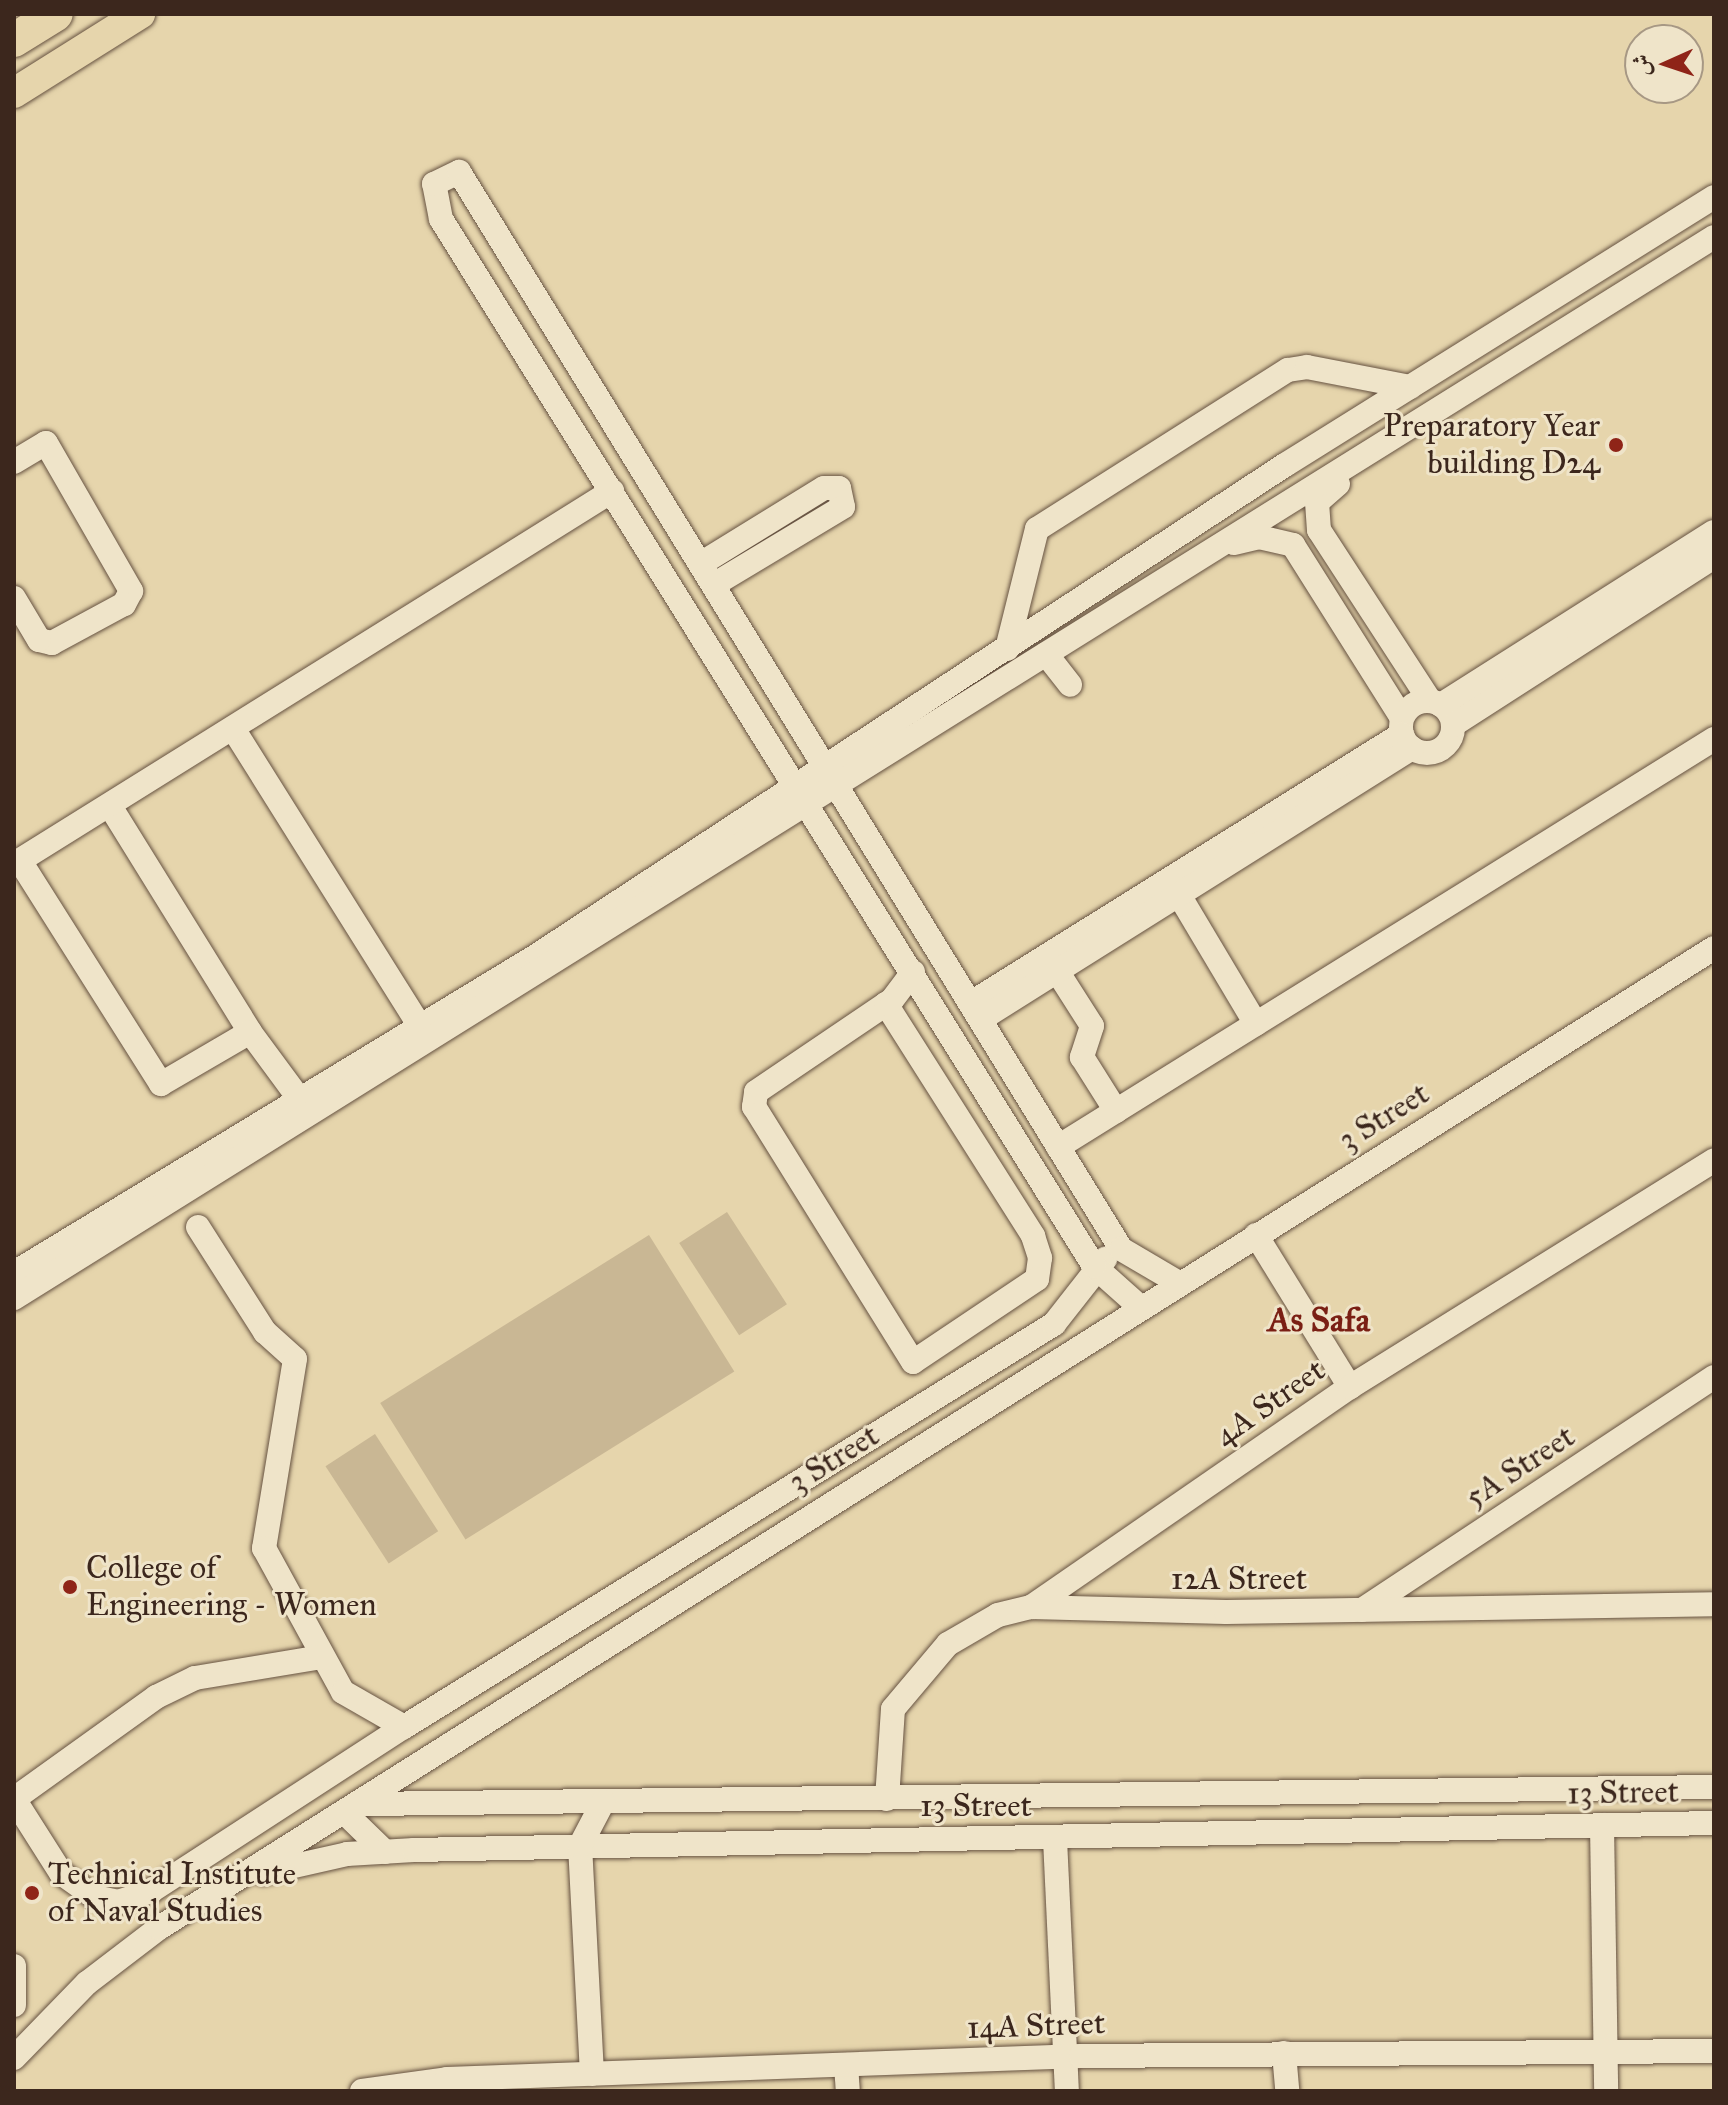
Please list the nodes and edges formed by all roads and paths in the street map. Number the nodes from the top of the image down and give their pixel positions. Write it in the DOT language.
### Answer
graph roads {
  1 [pos="56,14"];
  2 [pos="140,14"];
  3 [pos="14,40"];
  4 [pos="14,93"];
  5 [pos="1714,197"];
  6 [pos="1714,237"];
  7 [pos="1410,387"];
  8 [pos="1366,454"];
  9 [pos="14,462"];
  10 [pos="612,491"];
  11 [pos="1714,532"];
  12 [pos="1216,548"];
  13 [pos="1714,557"];
  14 [pos="702,563"];
  15 [pos="715,584"];
  16 [pos="14,598"];
  17 [pos="1007,649"];
  18 [pos="1046,654"];
  19 [pos="1070,685"];
  20 [pos="1441,710"];
  21 [pos="234,730"];
  22 [pos="1405,733"];
  23 [pos="1714,739"];
  24 [pos="835,777"];
  25 [pos="803,798"];
  26 [pos="113,811"];
  27 [pos="17,862"];
  28 [pos="1179,895"];
  29 [pos="1714,948"];
  30 [pos="941,953"];
  31 [pos="541,964"];
  32 [pos="912,971"];
  33 [pos="1057,971"];
  34 [pos="886,1004"];
  35 [pos="976,1011"];
  36 [pos="1256,1024"];
  37 [pos="420,1026"];
  38 [pos="250,1032"];
  39 [pos="300,1107"];
  40 [pos="1116,1111"];
  41 [pos="1041,1118"];
  42 [pos="1011,1130"];
  43 [pos="975,1144"];
  44 [pos="1058,1147"];
  45 [pos="1714,1160"];
  46 [pos="198,1227"];
  47 [pos="1256,1235"];
  48 [pos="1121,1249"];
  49 [pos="1094,1266"];
  50 [pos="14,1273"];
  51 [pos="1179,1283"];
  52 [pos="14,1298"];
  53 [pos="1140,1307"];
  54 [pos="1714,1377"];
  55 [pos="1350,1387"];
  56 [pos="1714,1604"];
  57 [pos="1031,1607"];
  58 [pos="1362,1610"];
  59 [pos="552,1634"];
  60 [pos="617,1638"];
  61 [pos="322,1657"];
  62 [pos="404,1727"];
  63 [pos="1714,1787"];
  64 [pos="14,1799"];
  65 [pos="887,1799"];
  66 [pos="603,1802"];
  67 [pos="355,1810"];
  68 [pos="1714,1823"];
  69 [pos="1602,1825"];
  70 [pos="1055,1839"];
  71 [pos="580,1846"];
  72 [pos="385,1852"];
  73 [pos="241,1879"];
  74 [pos="14,1966"];
  75 [pos="14,2005"];
  76 [pos="1714,2051"];
  77 [pos="1284,2053"];
  78 [pos="1605,2055"];
  79 [pos="1065,2056"];
  80 [pos="14,2058"];
  81 [pos="846,2065"];
  82 [pos="592,2074"];
  83 [pos="362,2091"];
  84 [pos="848,2091"];
  85 [pos="1067,2091"];
  86 [pos="1287,2091"];
  87 [pos="1606,2091"];
  1 -- 3 [label="highway"];
  2 -- 4 [label="main road"];
  5 -- 7 [label="street"];
  6 -- 8 [label="street"];
  7 -- 17 [label="street"];
  7 -- 17 [label="street"];
  8 -- 12 [label="street"];
  8 -- 20 [label="street"];
  9 -- 16 [label="street"];
  10 -- 14 [label="street"];
  10 -- 21 [label="street"];
  10 -- 25 [label="street"];
  11 -- 20 [label="street"];
  12 -- 18 [label="street"];
  12 -- 22 [label="street"];
  13 -- 20 [label="street"];
  14 -- 15 [label="street"];
  14 -- 15 [label="street"];
  15 -- 24 [label="street"];
  17 -- 24 [label="street"];
  18 -- 19 [label="street"];
  18 -- 24 [label="street"];
  20 -- 22 [label="street"];
  20 -- 22 [label="street"];
  21 -- 26 [label="street"];
  21 -- 37 [label="street"];
  22 -- 28 [label="street"];
  22 -- 35 [label="street"];
  23 -- 36 [label="street"];
  24 -- 25 [label="street"];
  24 -- 30 [label="street"];
  25 -- 31 [label="street"];
  25 -- 32 [label="street"];
  26 -- 27 [label="street"];
  26 -- 38 [label="street"];
  27 -- 38 [label="street"];
  28 -- 33 [label="street"];
  28 -- 36 [label="street"];
  29 -- 47 [label="street, 3 Street"];
  30 -- 32 [label="street"];
  30 -- 35 [label="street"];
  31 -- 37 [label="street"];
  31 -- 39 [label="street"];
  32 -- 34 [label="street"];
  32 -- 42 [label="street"];
  33 -- 35 [label="street"];
  33 -- 40 [label="street"];
  34 -- 43 [label="street"];
  34 -- 43 [label="street"];
  35 -- 41 [label="street"];
  36 -- 40 [label="street"];
  37 -- 39 [label="street"];
  38 -- 39 [label="street"];
  39 -- 50 [label="street"];
  39 -- 52 [label="street"];
  40 -- 44 [label="street"];
  41 -- 42 [label="street"];
  41 -- 44 [label="street"];
  42 -- 43 [label="street"];
  42 -- 49 [label="street"];
  44 -- 48 [label="street"];
  45 -- 55 [label="street, 4A Street"];
  46 -- 61 [label="street"];
  47 -- 51 [label="street, 3 Street"];
  47 -- 55 [label="street"];
  48 -- 49 [label="street"];
  48 -- 51 [label="street"];
  49 -- 53 [label="street"];
  49 -- 59 [label="street"];
  51 -- 53 [label="street, 3 Street"];
  53 -- 60 [label="street, 3 Street"];
  54 -- 58 [label="street, 5A Street"];
  55 -- 57 [label="street, 4A Street"];
  56 -- 58 [label="street, 12A Street"];
  57 -- 58 [label="street, 12A Street"];
  57 -- 65 [label="street, 12A Street"];
  59 -- 60 [label="street"];
  59 -- 62 [label="street"];
  60 -- 67 [label="street, 3 Street"];
  61 -- 62 [label="street"];
  61 -- 64 [label="street"];
  62 -- 64 [label="street"];
  63 -- 65 [label="street, 13 Street"];
  65 -- 66 [label="street, 13 Street"];
  66 -- 67 [label="street, 13 Street"];
  66 -- 71 [label="street"];
  67 -- 72 [label="street"];
  67 -- 73 [label="street, 3 Street"];
  68 -- 69 [label="street, 13 Street"];
  69 -- 70 [label="street, 13 Street"];
  69 -- 78 [label="street"];
  70 -- 71 [label="street, 13 Street"];
  70 -- 79 [label="street"];
  71 -- 72 [label="street, 13 Street"];
  71 -- 82 [label="street"];
  72 -- 73 [label="street, 13 Street"];
  73 -- 80 [label="street, 3 Street"];
  74 -- 75 [label="street"];
  76 -- 78 [label="street, 14A Street"];
  77 -- 78 [label="street, 14A Street"];
  77 -- 79 [label="street, 14A Street"];
  77 -- 86 [label="street"];
  78 -- 87 [label="street"];
  79 -- 81 [label="street, 14A Street"];
  79 -- 85 [label="street"];
  81 -- 82 [label="street, 14A Street"];
  81 -- 84 [label="street"];
  82 -- 83 [label="street, 14A Street"];
}
